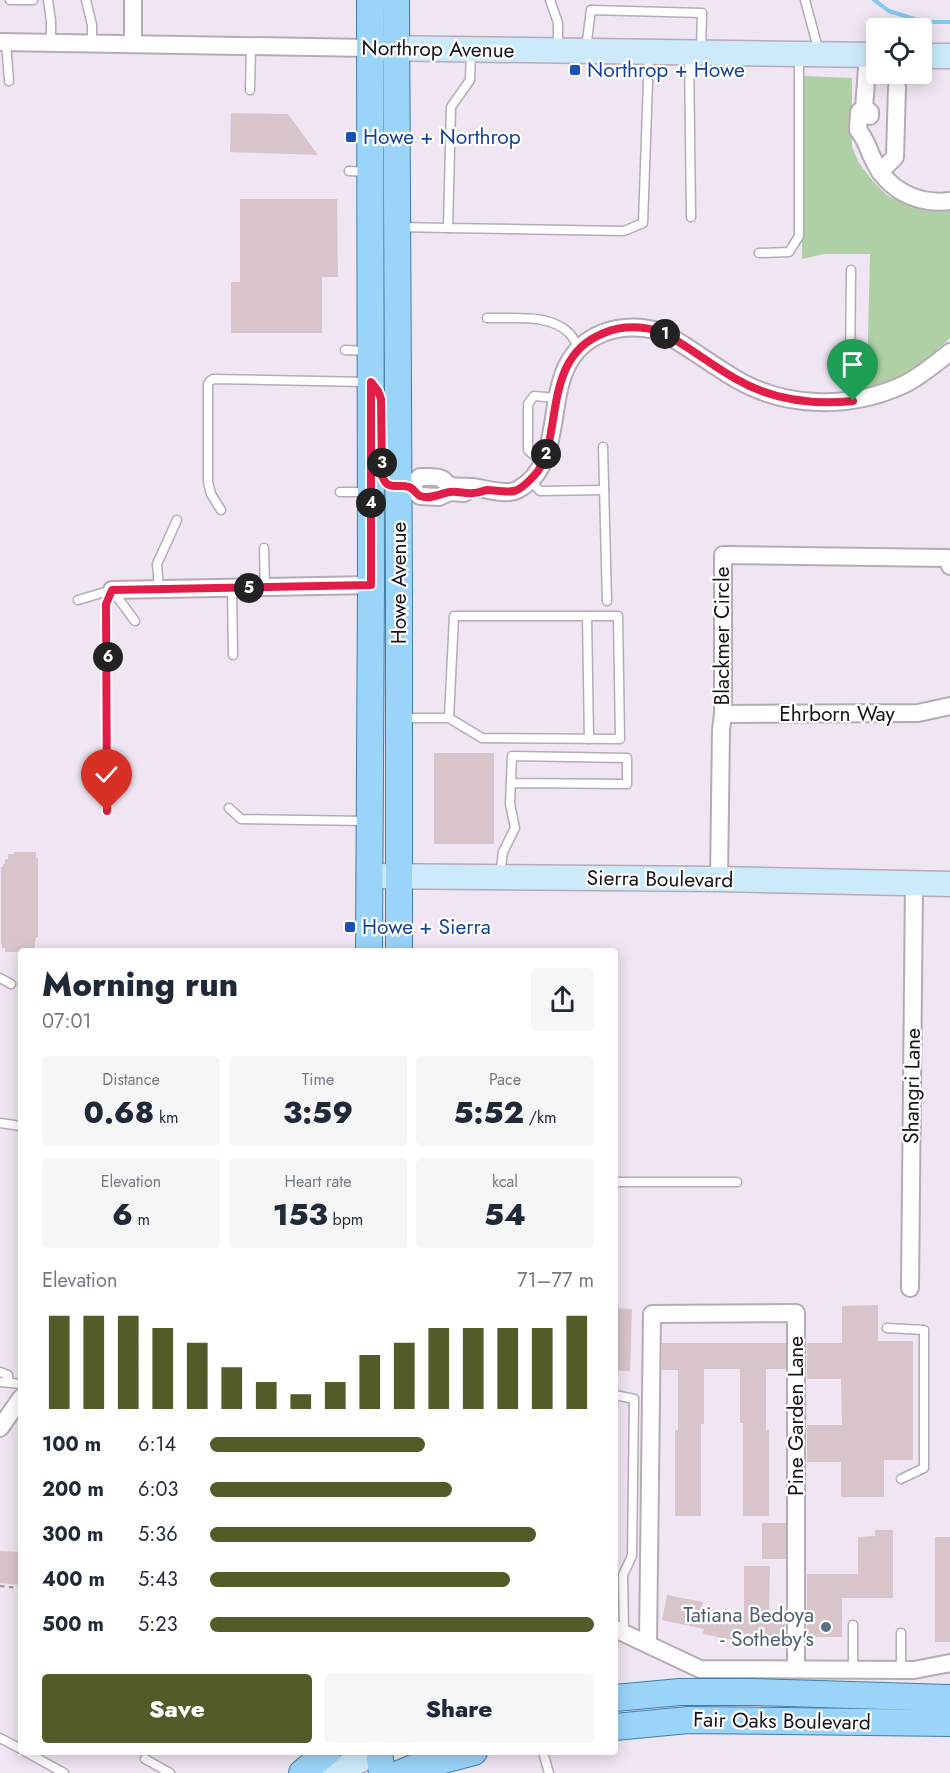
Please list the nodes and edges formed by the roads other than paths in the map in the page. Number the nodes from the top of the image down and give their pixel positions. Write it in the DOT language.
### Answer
graph roads {
  1 [pos="10,0"];
  2 [pos="33,0"];
  3 [pos="48,0"];
  4 [pos="86,0"];
  5 [pos="133,0"];
  6 [pos="370,0"];
  7 [pos="396,0"];
  8 [pos="550,0"];
  9 [pos="805,0"];
  10 [pos="3,42"];
  11 [pos="51,43"];
  12 [pos="92,43"];
  13 [pos="133,43"];
  14 [pos="251,46"];
  15 [pos="370,48"];
  16 [pos="396,48"];
  17 [pos="471,50"];
  18 [pos="558,51"];
  19 [pos="586,51"];
  20 [pos="649,52"];
  21 [pos="695,53"];
  22 [pos="809,55"];
  23 [pos="866,55"];
  24 [pos="932,56"];
  25 [pos="950,56"];
  26 [pos="9,81"];
  27 [pos="868,84"];
  28 [pos="897,87"];
  29 [pos="250,90"];
  30 [pos="880,172"];
  31 [pos="950,201"];
  32 [pos="691,217"];
  33 [pos="397,227"];
  34 [pos="448,228"];
  35 [pos="759,253"];
  36 [pos="851,270"];
  37 [pos="487,318"];
  38 [pos="579,348"];
  39 [pos="345,350"];
  40 [pos="371,351"];
  41 [pos="950,352"];
  42 [pos="371,382"];
  43 [pos="557,398"];
  44 [pos="853,401"];
  45 [pos="603,447"];
  46 [pos="544,460"];
  47 [pos="530,480"];
  48 [pos="404,487"];
  49 [pos="604,490"];
  50 [pos="340,492"];
  51 [pos="371,492"];
  52 [pos="221,510"];
  53 [pos="177,520"];
  54 [pos="264,548"];
  55 [pos="950,566"];
  56 [pos="371,585"];
  57 [pos="232,588"];
  58 [pos="265,588"];
  59 [pos="112,590"];
  60 [pos="159,590"];
  61 [pos="78,600"];
  62 [pos="607,601"];
  63 [pos="587,616"];
  64 [pos="135,621"];
  65 [pos="233,655"];
  66 [pos="950,706"];
  67 [pos="723,714"];
  68 [pos="449,718"];
  69 [pos="399,720"];
  70 [pos="589,739"];
  71 [pos="511,783"];
  72 [pos="229,808"];
  73 [pos="107,811"];
  74 [pos="370,821"];
  75 [pos="369,876"];
  76 [pos="398,877"];
  77 [pos="500,877"];
  78 [pos="719,879"];
  79 [pos="914,884"];
  80 [pos="950,884"];
  81 [pos="369,948"];
  82 [pos="399,948"];
  83 [pos="0,978"];
  84 [pos="11,984"];
  85 [pos="0,1123"];
  86 [pos="18,1126"];
  87 [pos="618,1182"];
  88 [pos="737,1182"];
  89 [pos="910,1288"];
  90 [pos="887,1328"];
  91 [pos="0,1372"];
  92 [pos="5,1382"];
  93 [pos="618,1396"];
  94 [pos="18,1402"];
  95 [pos="0,1428"];
  96 [pos="901,1479"];
  97 [pos="853,1625"];
  98 [pos="620,1632"];
  99 [pos="901,1633"];
  100 [pos="648,1644"];
  101 [pos="950,1664"];
  102 [pos="792,1670"];
  103 [pos="853,1670"];
  104 [pos="901,1670"];
  105 [pos="618,1698"];
  106 [pos="950,1698"];
  107 [pos="950,1710"];
  108 [pos="793,1722"];
  109 [pos="950,1724"];
  110 [pos="618,1727"];
  111 [pos="0,1738"];
  112 [pos="18,1747"];
  113 [pos="31,1755"];
  114 [pos="323,1755"];
  115 [pos="372,1755"];
  116 [pos="379,1755"];
  117 [pos="460,1755"];
  118 [pos="544,1755"];
  119 [pos="145,1759"];
  120 [pos="410,1766"];
  121 [pos="64,1773"];
  122 [pos="170,1773"];
  123 [pos="302,1773"];
  124 [pos="333,1773"];
  125 [pos="382,1773"];
  126 [pos="549,1773"];
  1 -- 2 [label="lane"];
  3 -- 11 [label="lane"];
  4 -- 12 [label="lane"];
  5 -- 13 [label="street"];
  6 -- 15 [label="main road, Howe Avenue"];
  7 -- 16 [label="main road, Howe Avenue"];
  8 -- 18 [label="lane"];
  9 -- 22 [label="lane"];
  10 -- 11 [label="street, Northrop Avenue"];
  10 -- 26 [label="lane"];
  11 -- 12 [label="street, Northrop Avenue"];
  12 -- 13 [label="street, Northrop Avenue"];
  13 -- 14 [label="street, Northrop Avenue"];
  14 -- 15 [label="street, Northrop Avenue"];
  14 -- 29 [label="lane"];
  15 -- 16 [label="street, Northrop Avenue"];
  15 -- 40 [label="main road, Howe Avenue"];
  16 -- 17 [label="street, Northrop Avenue"];
  16 -- 33 [label="main road, Howe Avenue"];
  17 -- 18 [label="street, Northrop Avenue"];
  17 -- 34 [label="lane"];
  18 -- 19 [label="street, Northrop Avenue"];
  19 -- 20 [label="street, Northrop Avenue"];
  19 -- 21 [label="lane"];
  20 -- 21 [label="street, Northrop Avenue"];
  20 -- 34 [label="lane"];
  21 -- 22 [label="street, Northrop Avenue"];
  21 -- 32 [label="lane"];
  22 -- 23 [label="street, Northrop Avenue"];
  22 -- 35 [label="lane"];
  24 -- 25 [label="street"];
  27 -- 30 [label="street"];
  28 -- 30 [label="street"];
  30 -- 31 [label="street"];
  33 -- 34 [label="lane"];
  33 -- 48 [label="main road, Howe Avenue"];
  36 -- 44 [label="lane"];
  37 -- 38 [label="lane"];
  38 -- 43 [label="street"];
  38 -- 44 [label="street"];
  39 -- 40 [label="lane"];
  40 -- 42 [label="main road, Howe Avenue"];
  41 -- 44 [label="street"];
  42 -- 48 [label="main road"];
  42 -- 51 [label="main road, Howe Avenue"];
  42 -- 52 [label="lane"];
  43 -- 46 [label="street"];
  43 -- 46 [label="lane"];
  45 -- 49 [label="lane"];
  46 -- 47 [label="street"];
  47 -- 48 [label="street"];
  47 -- 49 [label="lane"];
  48 -- 69 [label="main road, Howe Avenue"];
  49 -- 62 [label="lane"];
  50 -- 51 [label="lane"];
  51 -- 56 [label="main road, Howe Avenue"];
  53 -- 60 [label="lane"];
  54 -- 58 [label="lane"];
  55 -- 67 [label="street, Blackmer Circle"];
  56 -- 58 [label="street"];
  56 -- 69 [label="main road"];
  56 -- 74 [label="main road, Howe Avenue"];
  57 -- 58 [label="street"];
  57 -- 60 [label="street"];
  57 -- 65 [label="lane"];
  59 -- 60 [label="street"];
  59 -- 61 [label="lane"];
  59 -- 64 [label="lane"];
  59 -- 73 [label="lane"];
  63 -- 68 [label="lane"];
  63 -- 70 [label="lane"];
  63 -- 70 [label="lane"];
  66 -- 67 [label="street, Ehrborn Way"];
  67 -- 78 [label="street, Blackmer Circle"];
  68 -- 69 [label="lane"];
  68 -- 70 [label="lane"];
  69 -- 76 [label="main road, Howe Avenue"];
  71 -- 71 [label="lane"];
  71 -- 77 [label="lane"];
  72 -- 74 [label="lane"];
  74 -- 75 [label="main road, Howe Avenue"];
  75 -- 76 [label="street, Sierra Boulevard"];
  75 -- 81 [label="main road, Howe Avenue"];
  76 -- 77 [label="street, Sierra Boulevard"];
  76 -- 82 [label="main road, Howe Avenue"];
  77 -- 78 [label="street, Sierra Boulevard"];
  78 -- 79 [label="street, Sierra Boulevard"];
  79 -- 80 [label="street, Sierra Boulevard"];
  79 -- 89 [label="street, Shangri Lane"];
  83 -- 84 [label="lane"];
  85 -- 86 [label="lane"];
  87 -- 88 [label="lane"];
  90 -- 96 [label="lane"];
  91 -- 92 [label="lane"];
  93 -- 98 [label="lane"];
  94 -- 95 [label="street"];
  97 -- 103 [label="lane"];
  98 -- 100 [label="street"];
  99 -- 104 [label="lane"];
  100 -- 102 [label="street"];
  100 -- 102 [label="street, Pine Garden Lane"];
  101 -- 104 [label="street"];
  102 -- 103 [label="street"];
  103 -- 104 [label="street"];
  105 -- 106 [label="main road, Fair Oaks Boulevard"];
  107 -- 108 [label="main road"];
  108 -- 109 [label="main road, Fair Oaks Boulevard"];
  108 -- 110 [label="main road, Fair Oaks Boulevard"];
  111 -- 112 [label="lane"];
  113 -- 121 [label="lane"];
  114 -- 123 [label="main road"];
  115 -- 124 [label="street"];
  116 -- 125 [label="main road"];
  117 -- 120 [label="main road"];
  118 -- 126 [label="lane"];
  119 -- 122 [label="lane"];
}
